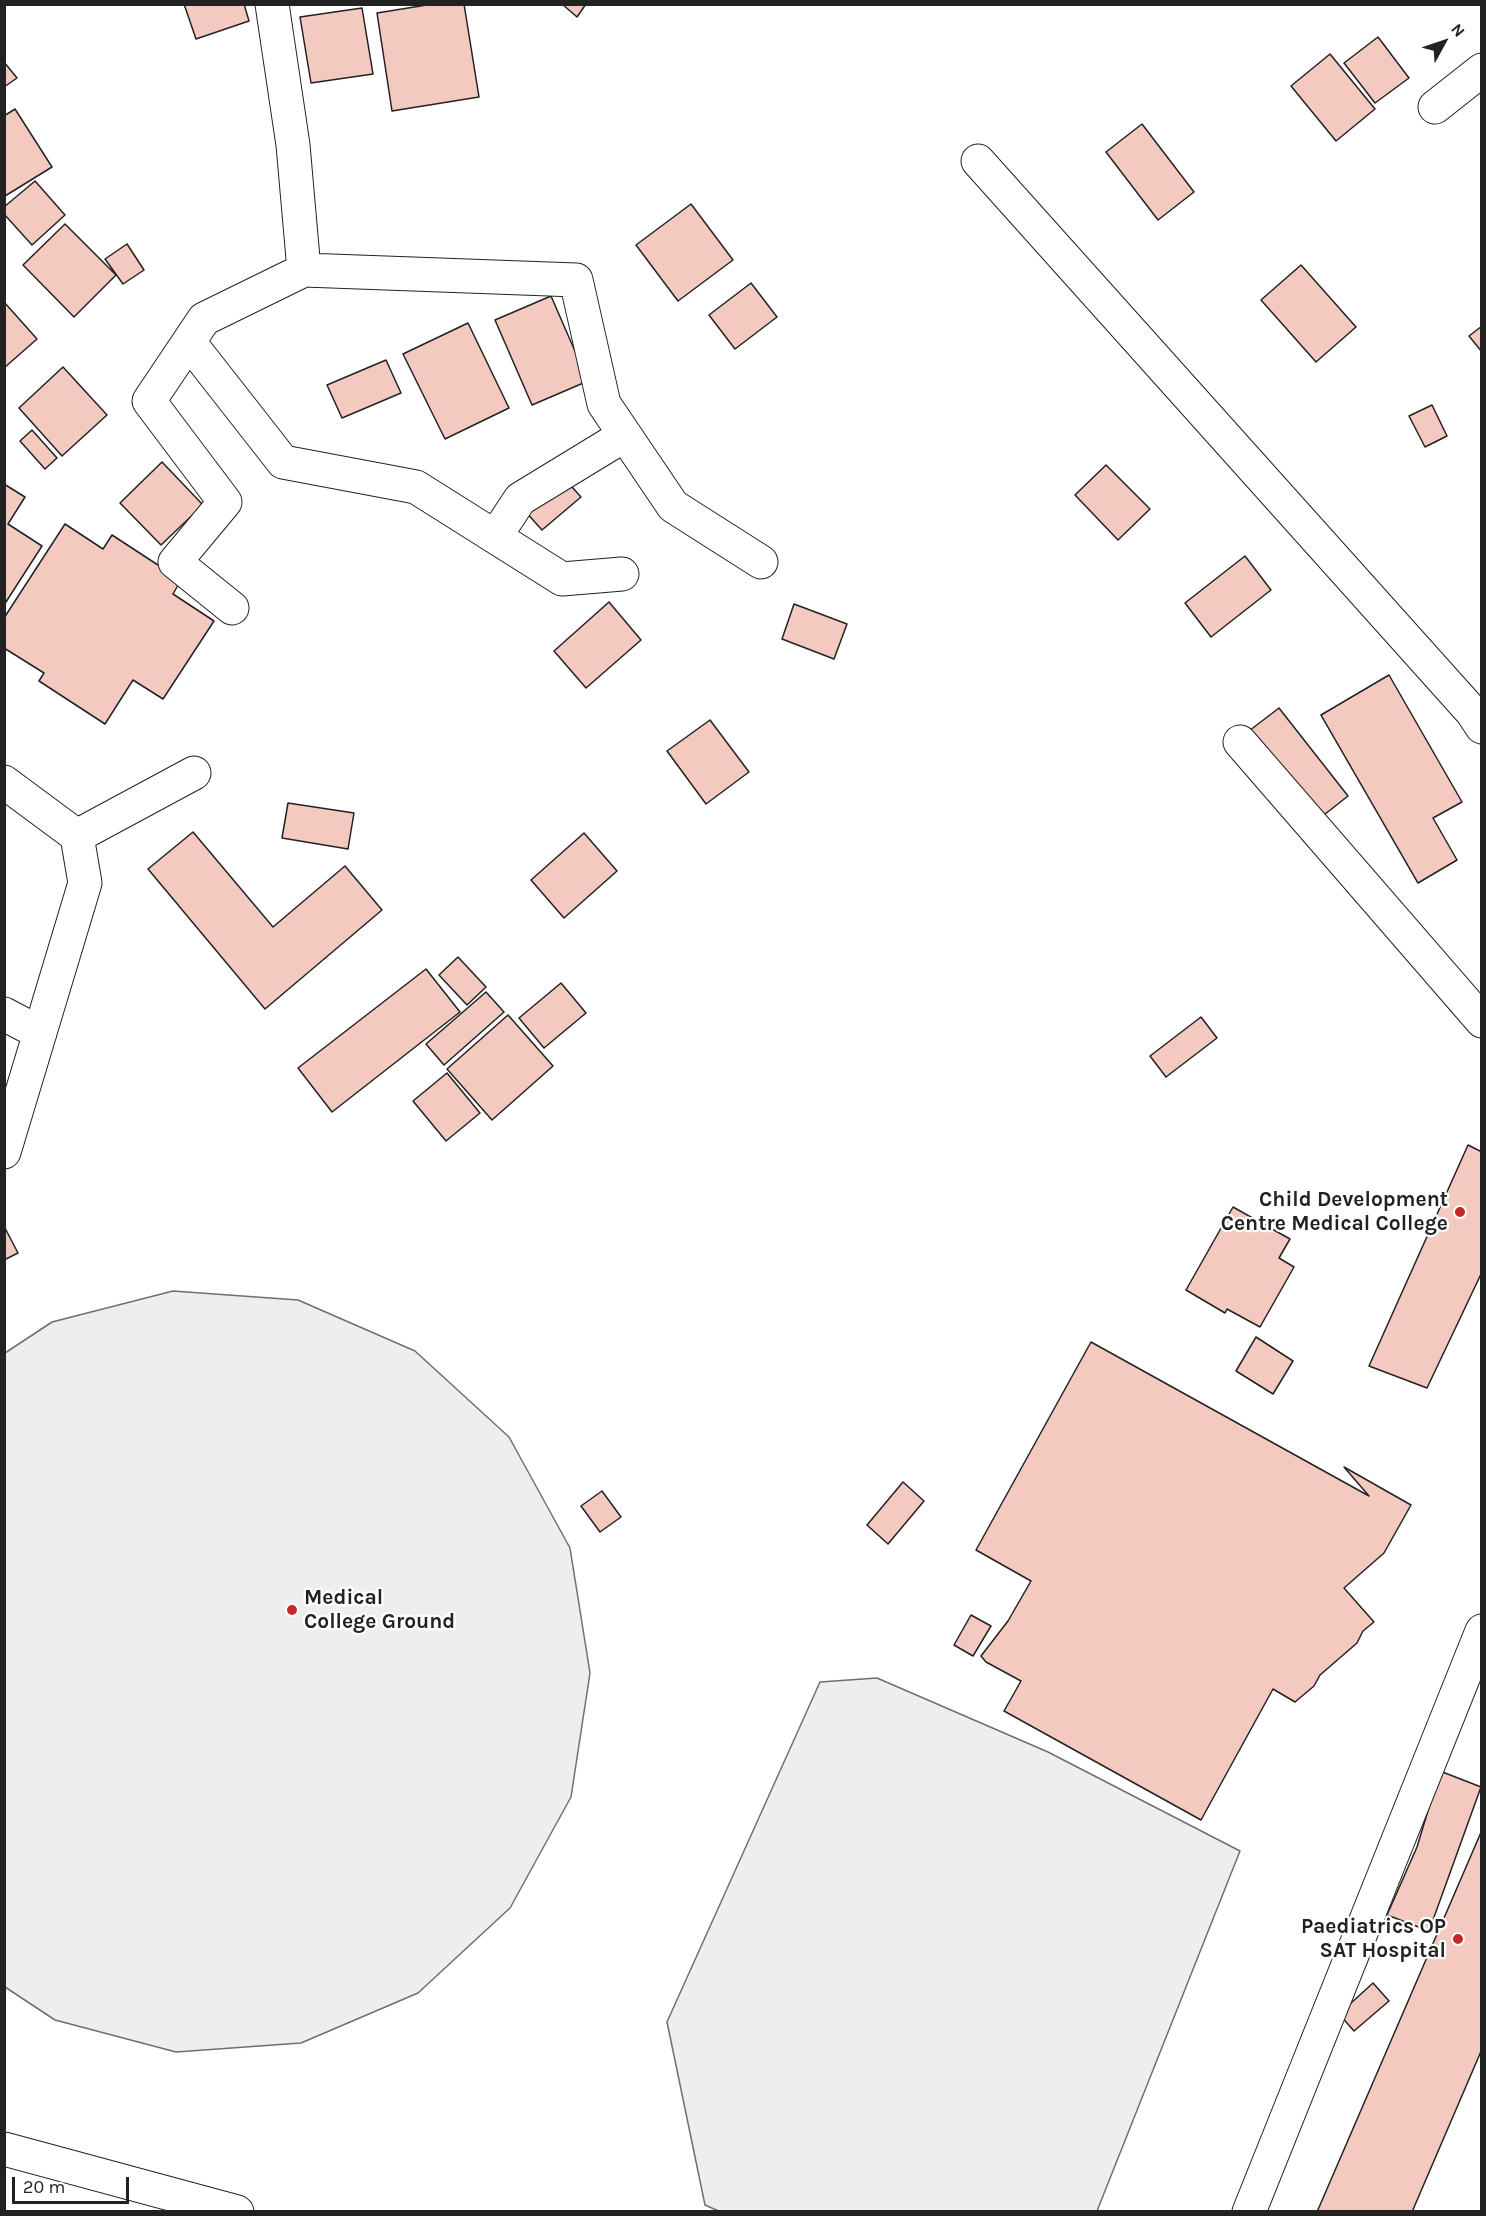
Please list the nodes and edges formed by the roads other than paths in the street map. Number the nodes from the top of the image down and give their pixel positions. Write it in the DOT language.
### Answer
graph roads {
  1 [pos="272,4"];
  2 [pos="1482,70"];
  3 [pos="1436,107"];
  4 [pos="978,161"];
  5 [pos="304,270"];
  6 [pos="189,342"];
  7 [pos="625,435"];
  8 [pos="495,537"];
  9 [pos="761,562"];
  10 [pos="622,574"];
  11 [pos="232,608"];
  12 [pos="1482,727"];
  13 [pos="1240,742"];
  14 [pos="194,773"];
  15 [pos="4,782"];
  16 [pos="77,836"];
  17 [pos="4,1014"];
  18 [pos="1482,1021"];
  19 [pos="40,1033"];
  20 [pos="4,1152"];
  21 [pos="1482,1631"];
  22 [pos="4,2149"];
  23 [pos="237,2211"];
  24 [pos="1249,2211"];
  1 -- 5 [label="street"];
  2 -- 3 [label="street"];
  4 -- 12 [label="street"];
  5 -- 6 [label="street"];
  5 -- 7 [label="street"];
  6 -- 8 [label="street"];
  6 -- 11 [label="street"];
  7 -- 8 [label="street"];
  7 -- 9 [label="street"];
  8 -- 10 [label="street"];
  13 -- 18 [label="street"];
  14 -- 16 [label="street"];
  15 -- 16 [label="street"];
  16 -- 19 [label="street"];
  17 -- 19 [label="street"];
  19 -- 20 [label="street"];
  21 -- 24 [label="street"];
  22 -- 23 [label="street"];
}
